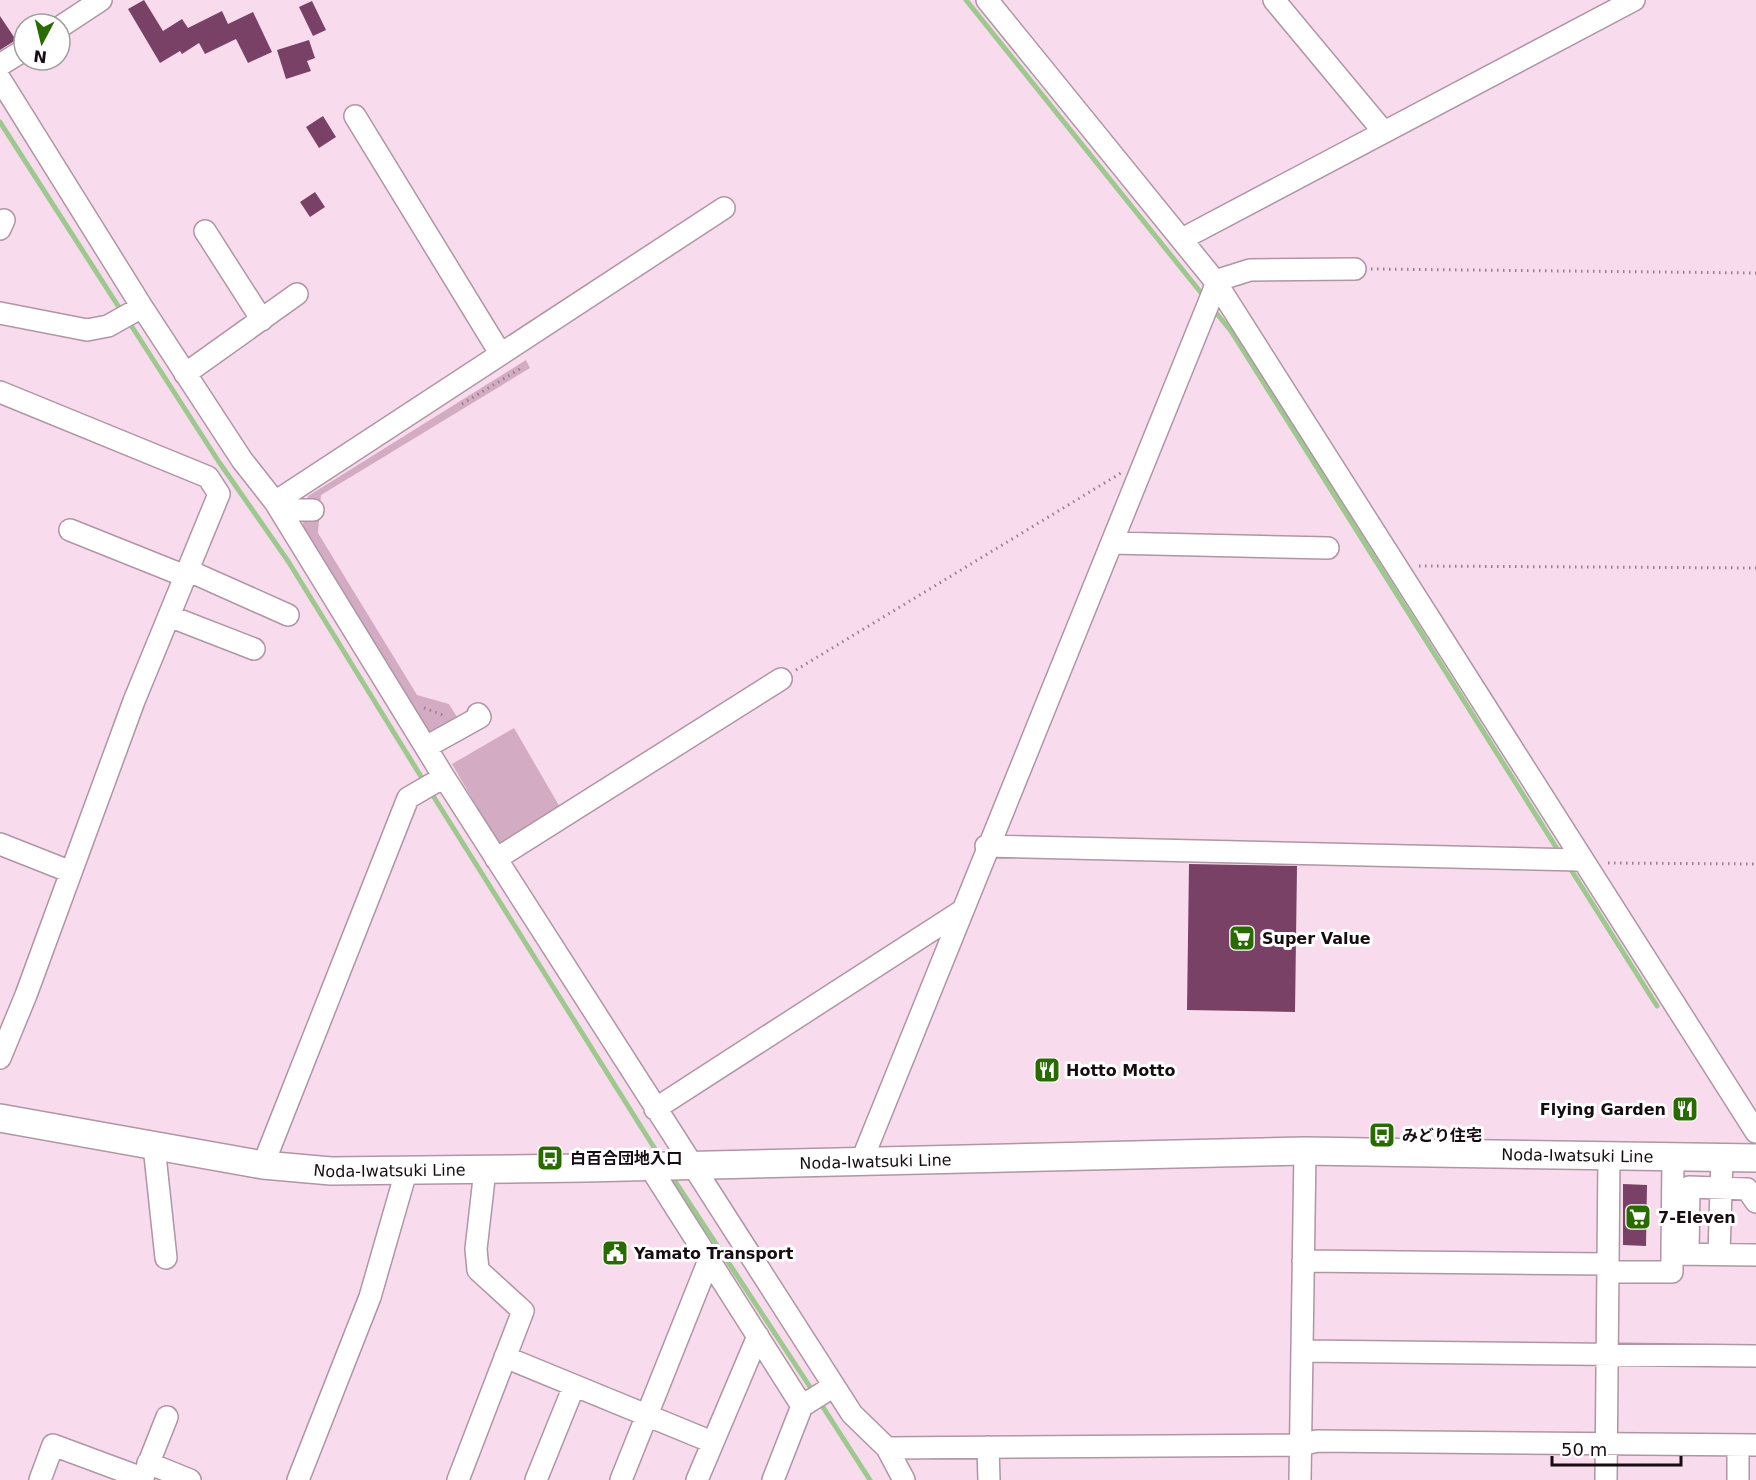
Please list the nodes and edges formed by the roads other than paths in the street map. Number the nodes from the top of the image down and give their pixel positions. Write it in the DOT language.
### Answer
graph roads {
  1 [pos="101,0"];
  2 [pos="987,0"];
  3 [pos="1274,0"];
  4 [pos="1634,0"];
  5 [pos="72,19"];
  6 [pos="0,79"];
  7 [pos="355,116"];
  8 [pos="1383,131"];
  9 [pos="724,208"];
  10 [pos="205,231"];
  11 [pos="1182,239"];
  12 [pos="1355,269"];
  13 [pos="1215,286"];
  14 [pos="297,294"];
  15 [pos="142,307"];
  16 [pos="0,313"];
  17 [pos="262,320"];
  18 [pos="500,353"];
  19 [pos="185,374"];
  20 [pos="0,392"];
  21 [pos="278,506"];
  22 [pos="313,510"];
  23 [pos="70,530"];
  24 [pos="1112,543"];
  25 [pos="1328,548"];
  26 [pos="186,573"];
  27 [pos="288,615"];
  28 [pos="169,616"];
  29 [pos="254,649"];
  30 [pos="781,679"];
  31 [pos="478,714"];
  32 [pos="426,747"];
  33 [pos="444,777"];
  34 [pos="0,844"];
  35 [pos="986,846"];
  36 [pos="496,859"];
  37 [pos="1582,862"];
  38 [pos="71,872"];
  39 [pos="960,912"];
  40 [pos="0,1058"];
  41 [pos="655,1109"];
  42 [pos="0,1118"];
  43 [pos="1756,1132"];
  44 [pos="154,1146"];
  45 [pos="1305,1151"];
  46 [pos="1610,1156"];
  47 [pos="1673,1157"];
  48 [pos="1722,1157"];
  49 [pos="1756,1158"];
  50 [pos="862,1160"];
  51 [pos="263,1165"];
  52 [pos="692,1166"];
  53 [pos="650,1167"];
  54 [pos="485,1170"];
  55 [pos="406,1172"];
  56 [pos="1721,1188"];
  57 [pos="1756,1202"];
  58 [pos="1680,1254"];
  59 [pos="1719,1254"];
  60 [pos="1756,1255"];
  61 [pos="166,1258"];
  62 [pos="710,1260"];
  63 [pos="1303,1262"];
  64 [pos="1608,1268"];
  65 [pos="758,1336"];
  66 [pos="1302,1351"];
  67 [pos="1607,1355"];
  68 [pos="1756,1356"];
  69 [pos="505,1357"];
  70 [pos="574,1386"];
  71 [pos="834,1386"];
  72 [pos="802,1406"];
  73 [pos="646,1416"];
  74 [pos="167,1417"];
  75 [pos="712,1442"];
  76 [pos="1301,1445"];
  77 [pos="1606,1445"];
  78 [pos="1747,1445"];
  79 [pos="988,1447"];
  80 [pos="887,1448"];
  81 [pos="144,1474"];
  82 [pos="40,1480"];
  83 [pos="190,1480"];
  84 [pos="298,1480"];
  85 [pos="458,1480"];
  86 [pos="536,1480"];
  87 [pos="621,1480"];
  88 [pos="697,1480"];
  89 [pos="773,1480"];
  90 [pos="904,1480"];
  91 [pos="989,1480"];
  92 [pos="1300,1480"];
  93 [pos="1606,1480"];
  94 [pos="1738,1480"];
  1 -- 5 [label="street"];
  2 -- 11 [label="street"];
  3 -- 8 [label="street"];
  4 -- 8 [label="street"];
  6 -- 15 [label="street"];
  7 -- 18 [label="street"];
  8 -- 11 [label="street"];
  9 -- 18 [label="street"];
  10 -- 17 [label="street"];
  11 -- 13 [label="street"];
  12 -- 13 [label="street"];
  13 -- 24 [label="street"];
  13 -- 37 [label="street"];
  14 -- 17 [label="street"];
  15 -- 16 [label="street"];
  15 -- 19 [label="street"];
  17 -- 19 [label="street"];
  18 -- 21 [label="street"];
  19 -- 21 [label="street"];
  20 -- 26 [label="street"];
  21 -- 22 [label="street"];
  21 -- 32 [label="street"];
  23 -- 26 [label="street"];
  24 -- 25 [label="street"];
  24 -- 35 [label="street"];
  26 -- 27 [label="street"];
  26 -- 28 [label="street"];
  28 -- 29 [label="street"];
  28 -- 38 [label="street"];
  30 -- 36 [label="street"];
  31 -- 32 [label="street"];
  32 -- 33 [label="street"];
  33 -- 36 [label="street"];
  33 -- 51 [label="street"];
  34 -- 38 [label="street"];
  35 -- 37 [label="street"];
  35 -- 39 [label="street"];
  36 -- 41 [label="street"];
  37 -- 43 [label="street"];
  38 -- 40 [label="street"];
  39 -- 41 [label="street"];
  39 -- 50 [label="street"];
  41 -- 52 [label="street"];
  42 -- 44 [label="main road, Noda-Iwatsuki Line"];
  44 -- 51 [label="main road, Noda-Iwatsuki Line"];
  44 -- 61 [label="street"];
  45 -- 46 [label="main road, Noda-Iwatsuki Line"];
  45 -- 50 [label="main road, Noda-Iwatsuki Line"];
  45 -- 63 [label="street"];
  46 -- 47 [label="main road, Noda-Iwatsuki Line"];
  46 -- 64 [label="street"];
  47 -- 48 [label="main road, Noda-Iwatsuki Line"];
  47 -- 58 [label="street"];
  48 -- 49 [label="main road, Noda-Iwatsuki Line"];
  48 -- 56 [label="street"];
  50 -- 52 [label="main road, Noda-Iwatsuki Line"];
  51 -- 55 [label="main road, Noda-Iwatsuki Line"];
  52 -- 53 [label="main road, Noda-Iwatsuki Line"];
  52 -- 71 [label="street"];
  53 -- 54 [label="main road, Noda-Iwatsuki Line"];
  53 -- 62 [label="street"];
  54 -- 55 [label="main road, Noda-Iwatsuki Line"];
  54 -- 69 [label="street"];
  55 -- 84 [label="street"];
  56 -- 57 [label="street"];
  56 -- 58 [label="street"];
  56 -- 59 [label="street"];
  58 -- 59 [label="street"];
  58 -- 64 [label="street"];
  59 -- 60 [label="street"];
  62 -- 65 [label="street"];
  62 -- 73 [label="street"];
  63 -- 64 [label="street"];
  63 -- 66 [label="street"];
  64 -- 67 [label="street"];
  65 -- 72 [label="street"];
  65 -- 75 [label="street"];
  66 -- 67 [label="street"];
  66 -- 76 [label="street"];
  67 -- 68 [label="street"];
  67 -- 77 [label="street"];
  69 -- 70 [label="street"];
  69 -- 85 [label="street"];
  70 -- 73 [label="street"];
  70 -- 86 [label="street"];
  71 -- 72 [label="street"];
  71 -- 80 [label="street"];
  72 -- 89 [label="street"];
  73 -- 75 [label="street"];
  73 -- 87 [label="street"];
  74 -- 81 [label="street"];
  75 -- 88 [label="street"];
  76 -- 77 [label="street"];
  76 -- 79 [label="street"];
  76 -- 92 [label="street"];
  77 -- 78 [label="street"];
  77 -- 93 [label="street"];
  78 -- 94 [label="street"];
  79 -- 80 [label="street"];
  79 -- 91 [label="street"];
  80 -- 90 [label="street"];
  81 -- 82 [label="street"];
  81 -- 83 [label="street"];
}
